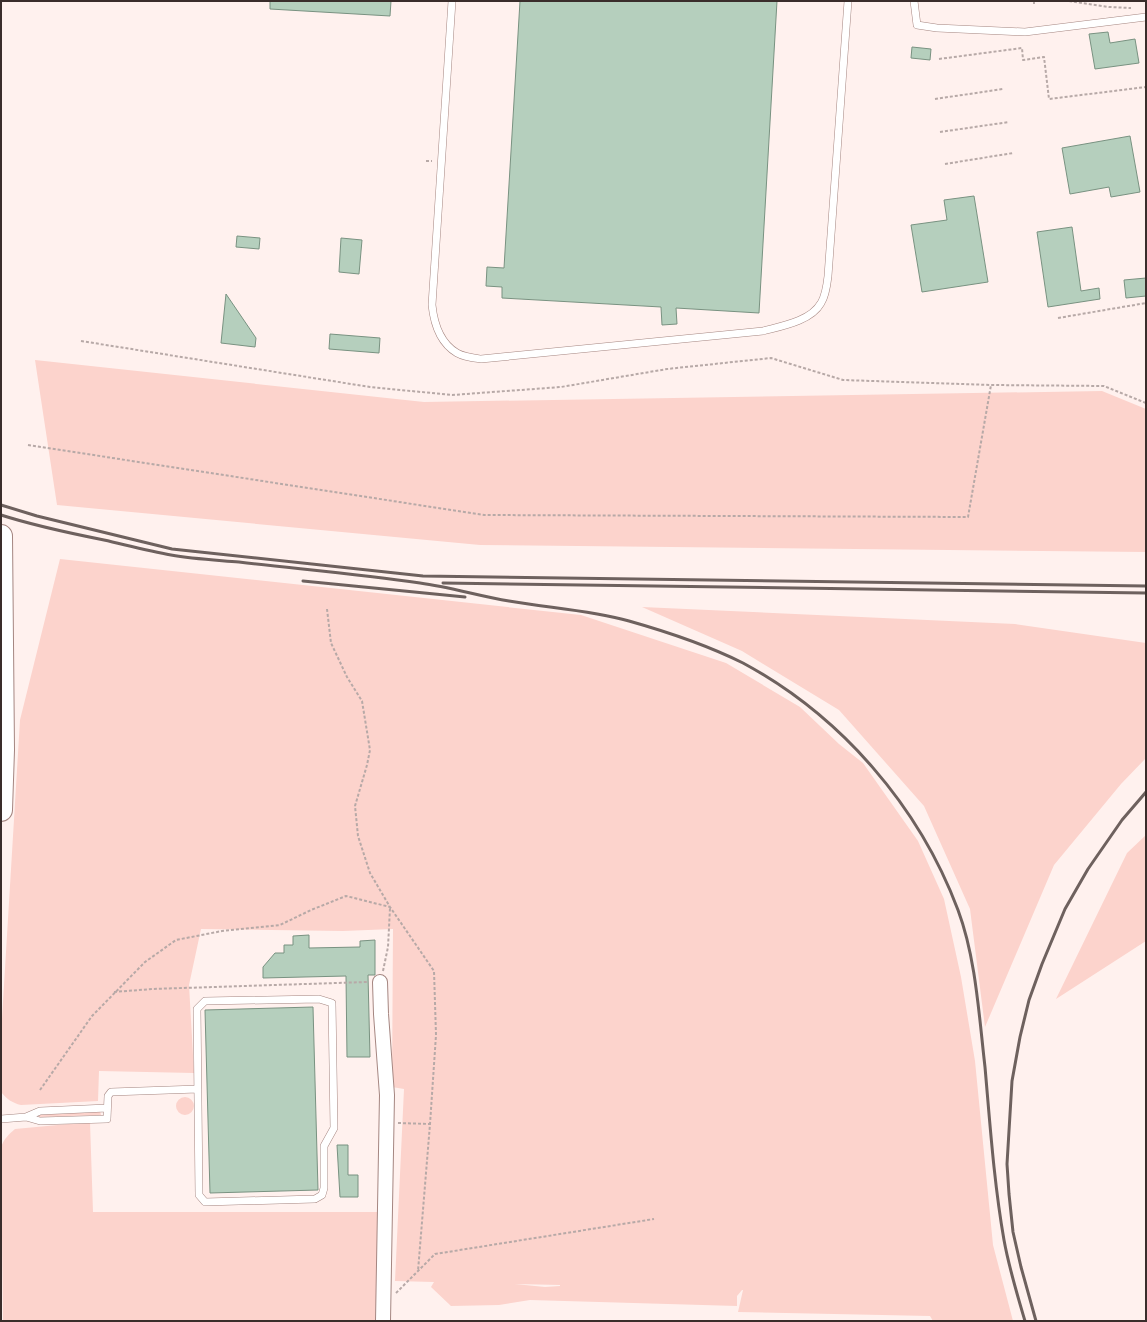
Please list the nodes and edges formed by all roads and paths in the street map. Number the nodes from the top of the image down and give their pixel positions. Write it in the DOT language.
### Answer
graph roads {
  1 [pos="452,1"];
  2 [pos="848,1"];
  3 [pos="914,1"];
  4 [pos="1034,1"];
  5 [pos="1068,1"];
  6 [pos="1034,6"];
  7 [pos="1137,8"];
  8 [pos="1146,17"];
  9 [pos="939,59"];
  10 [pos="1146,87"];
  11 [pos="1003,89"];
  12 [pos="935,99"];
  13 [pos="1009,122"];
  14 [pos="940,132"];
  15 [pos="1014,153"];
  16 [pos="426,161"];
  17 [pos="432,161"];
  18 [pos="945,164"];
  19 [pos="1146,303"];
  20 [pos="1058,318"];
  21 [pos="81,341"];
  22 [pos="991,385"];
  23 [pos="1146,403"];
  24 [pos="28,444"];
  25 [pos="1,536"];
  26 [pos="1,578"];
  27 [pos="327,609"];
  28 [pos="1,810"];
  29 [pos="390,907"];
  30 [pos="380,982"];
  31 [pos="114,992"];
  32 [pos="198,1089"];
  33 [pos="40,1090"];
  34 [pos="107,1108"];
  35 [pos="26,1117"];
  36 [pos="1,1119"];
  37 [pos="387,1123"];
  38 [pos="430,1124"];
  39 [pos="654,1219"];
  40 [pos="418,1271"];
  41 [pos="383,1306"];
  42 [pos="383,1321"];
  1 -- 2 [label="lane"];
  3 -- 8 [label="lane"];
  4 -- 6 [label="path"];
  5 -- 7 [label="path"];
  9 -- 10 [label="path"];
  11 -- 12 [label="path"];
  13 -- 14 [label="path"];
  15 -- 18 [label="path"];
  16 -- 17 [label="path"];
  19 -- 20 [label="path"];
  21 -- 22 [label="path"];
  22 -- 23 [label="path"];
  22 -- 24 [label="path"];
  25 -- 26 [label="highway"];
  26 -- 28 [label="highway"];
  27 -- 29 [label="path"];
  29 -- 30 [label="path"];
  29 -- 31 [label="path"];
  29 -- 38 [label="path"];
  30 -- 31 [label="path"];
  30 -- 37 [label="street"];
  31 -- 33 [label="path"];
  32 -- 32 [label="lane"];
  32 -- 34 [label="lane"];
  34 -- 35 [label="lane"];
  34 -- 35 [label="lane"];
  35 -- 36 [label="lane"];
  37 -- 38 [label="path"];
  37 -- 41 [label="street"];
  38 -- 40 [label="path"];
  39 -- 40 [label="path"];
  40 -- 41 [label="path"];
  41 -- 42 [label="street"];
}
